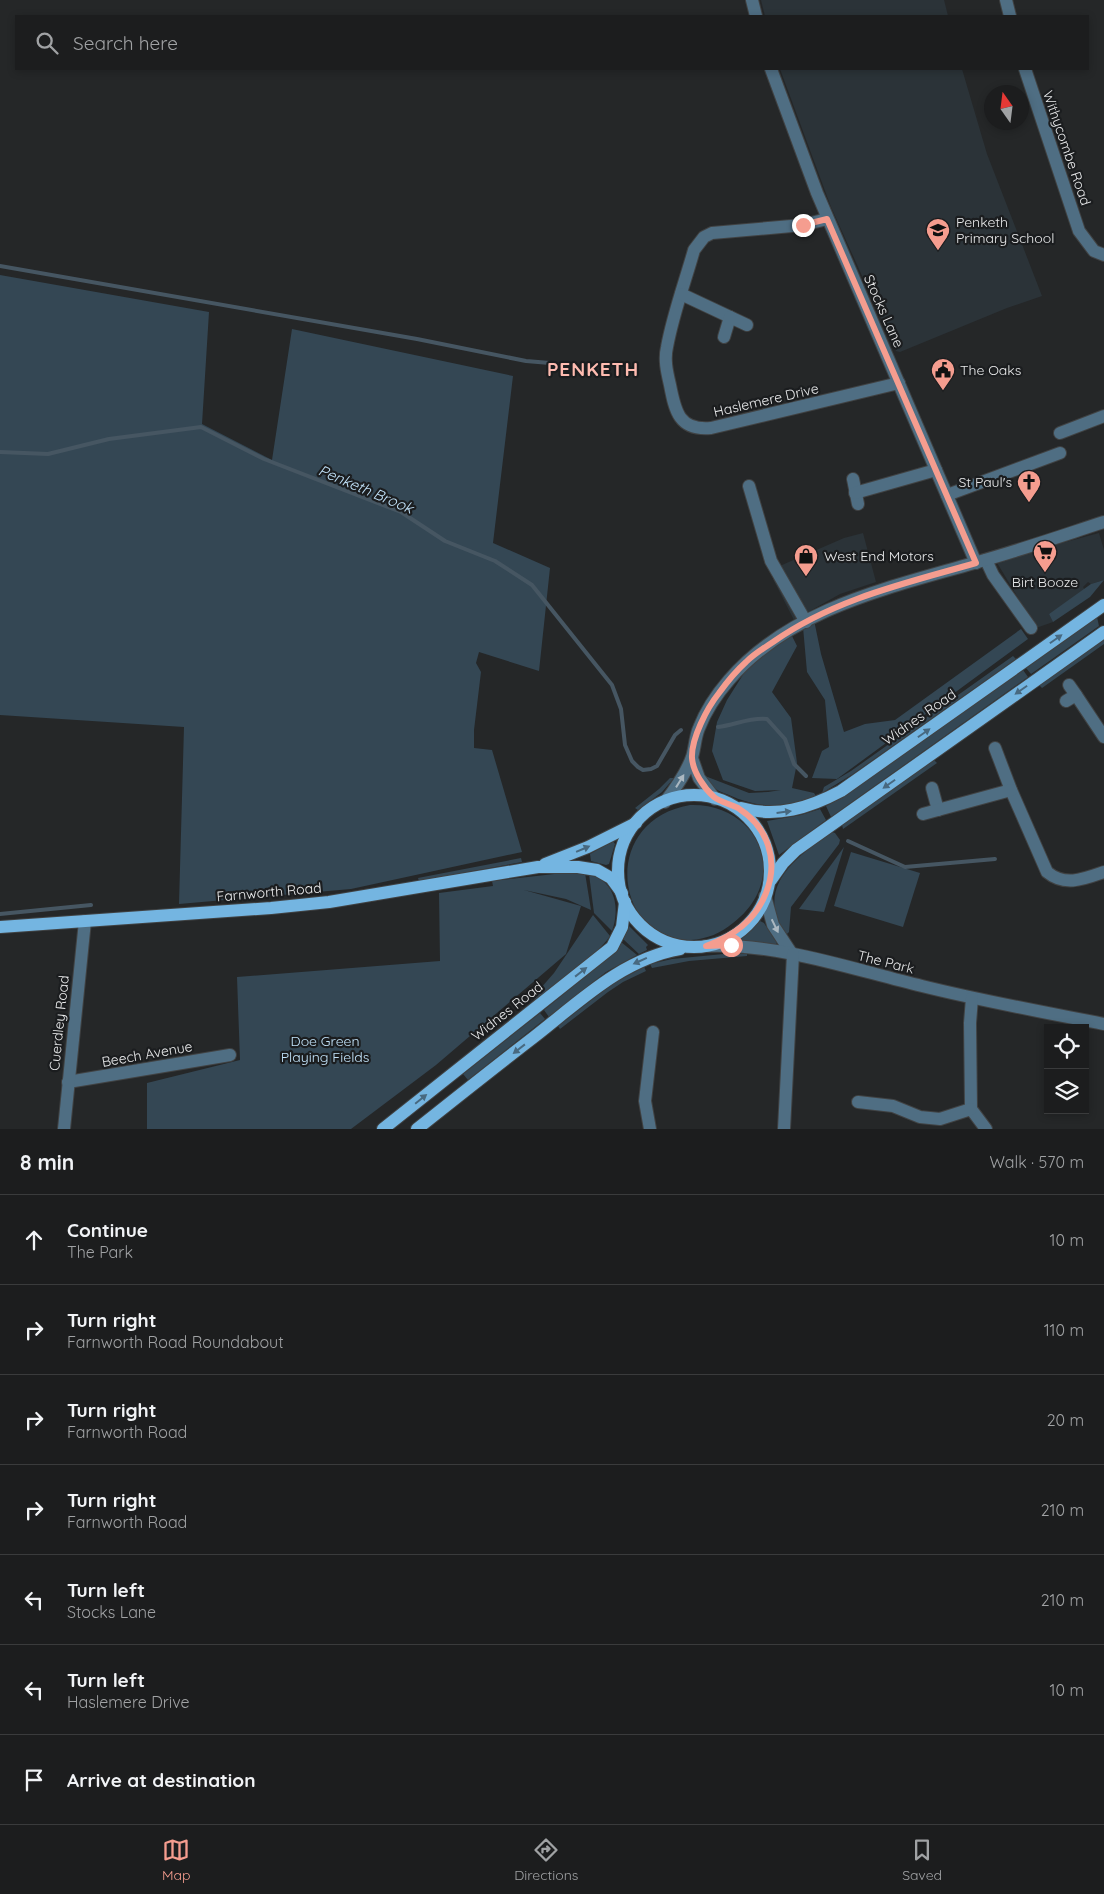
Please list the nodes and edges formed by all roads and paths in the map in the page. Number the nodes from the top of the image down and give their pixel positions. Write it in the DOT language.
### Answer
graph roads {
  1 [pos="752,0"];
  2 [pos="1006,0"];
  3 [pos="756,15"];
  4 [pos="1010,15"];
  5 [pos="771,70"];
  6 [pos="1025,70"];
  7 [pos="827,219"];
  8 [pos="1104,255"];
  9 [pos="681,294"];
  10 [pos="730,317"];
  11 [pos="747,325"];
  12 [pos="724,337"];
  13 [pos="899,383"];
  14 [pos="1104,416"];
  15 [pos="1060,433"];
  16 [pos="1060,453"];
  17 [pos="936,470"];
  18 [pos="853,479"];
  19 [pos="749,486"];
  20 [pos="947,495"];
  21 [pos="1104,522"];
  22 [pos="981,562"];
  23 [pos="1104,605"];
  24 [pos="806,622"];
  25 [pos="1031,628"];
  26 [pos="1104,632"];
  27 [pos="1070,693"];
  28 [pos="1104,737"];
  29 [pos="995,748"];
  30 [pos="692,758"];
  31 [pos="932,788"];
  32 [pos="1011,790"];
  33 [pos="715,798"];
  34 [pos="665,802"];
  35 [pos="736,807"];
  36 [pos="938,810"];
  37 [pos="923,814"];
  38 [pos="640,820"];
  39 [pos="538,867"];
  40 [pos="1104,872"];
  41 [pos="771,880"];
  42 [pos="765,896"];
  43 [pos="623,897"];
  44 [pos="85,921"];
  45 [pos="0,927"];
  46 [pos="706,946"];
  47 [pos="687,948"];
  48 [pos="793,954"];
  49 [pos="972,998"];
  50 [pos="1104,1024"];
  51 [pos="652,1032"];
  52 [pos="230,1055"];
  53 [pos="68,1082"];
  54 [pos="858,1102"];
  55 [pos="971,1109"];
  56 [pos="64,1129"];
  57 [pos="383,1129"];
  58 [pos="417,1129"];
  59 [pos="650,1129"];
  60 [pos="784,1129"];
  61 [pos="986,1129"];
  1 -- 3 [label="street"];
  2 -- 4 [label="street"];
  5 -- 7 [label="street, Stocks Lane"];
  6 -- 8 [label="street, Withycombe Road"];
  7 -- 9 [label="street, Haslemere Drive"];
  7 -- 13 [label="street, Stocks Lane"];
  9 -- 10 [label="street"];
  9 -- 13 [label="street, Haslemere Drive"];
  10 -- 11 [label="street"];
  10 -- 12 [label="street"];
  13 -- 17 [label="street, Stocks Lane"];
  14 -- 15 [label="street"];
  16 -- 20 [label="street"];
  17 -- 18 [label="street"];
  17 -- 20 [label="street, Stocks Lane"];
  19 -- 24 [label="street"];
  20 -- 22 [label="street, Stocks Lane"];
  21 -- 22 [label="street"];
  22 -- 24 [label="street"];
  22 -- 25 [label="street, Stocks Lane"];
  35 -- 23 [label="main road, Widnes Road, one-way"];
  24 -- 30 [label="street"];
  26 -- 41 [label="main road, one-way"];
  27 -- 28 [label="street"];
  29 -- 32 [label="street"];
  30 -- 33 [label="street"];
  34 -- 30 [label="street, one-way"];
  31 -- 36 [label="street"];
  32 -- 36 [label="street"];
  32 -- 40 [label="street"];
  33 -- 34 [label="main road"];
  33 -- 35 [label="main road"];
  34 -- 38 [label="main road"];
  35 -- 41 [label="main road"];
  36 -- 37 [label="street"];
  39 -- 38 [label="main road, Farnworth Road, one-way"];
  38 -- 43 [label="main road"];
  39 -- 43 [label="main road, Farnworth Road"];
  39 -- 44 [label="main road, Farnworth Road"];
  41 -- 42 [label="main road"];
  42 -- 46 [label="main road"];
  42 -- 48 [label="street, one-way"];
  43 -- 47 [label="main road"];
  57 -- 43 [label="main road, Widnes Road, one-way"];
  44 -- 45 [label="main road, Farnworth Road"];
  44 -- 53 [label="street, Cuerdley Road"];
  46 -- 47 [label="main road"];
  46 -- 48 [label="street, The Park"];
  47 -- 58 [label="main road, one-way"];
  48 -- 49 [label="street, The Park"];
  48 -- 60 [label="street"];
  49 -- 50 [label="street, The Park"];
  49 -- 55 [label="street"];
  51 -- 59 [label="street"];
  52 -- 53 [label="street, Beech Avenue"];
  53 -- 56 [label="street, Cuerdley Road"];
  54 -- 55 [label="street"];
  55 -- 61 [label="street"];
}
